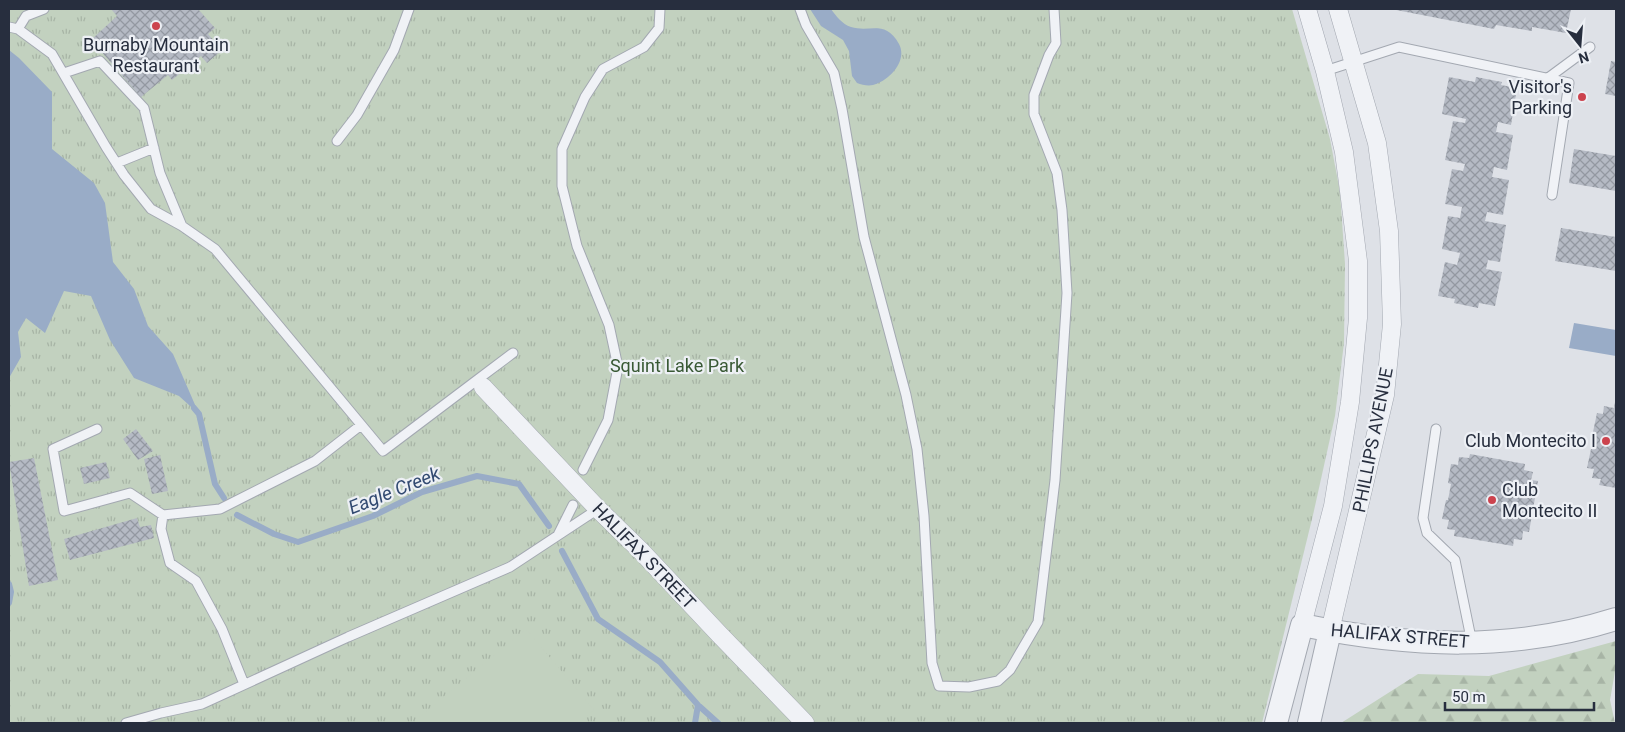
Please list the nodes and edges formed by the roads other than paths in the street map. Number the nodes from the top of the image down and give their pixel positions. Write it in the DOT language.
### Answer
graph roads {
  1 [pos="44,9"];
  2 [pos="409,9"];
  3 [pos="660,9"];
  4 [pos="800,9"];
  5 [pos="1054,9"];
  6 [pos="1307,9"];
  7 [pos="1338,9"];
  8 [pos="23,12"];
  9 [pos="13,28"];
  10 [pos="1590,47"];
  11 [pos="1354,62"];
  12 [pos="1325,71"];
  13 [pos="64,73"];
  14 [pos="1548,78"];
  15 [pos="337,141"];
  16 [pos="154,148"];
  17 [pos="117,163"];
  18 [pos="1552,195"];
  19 [pos="182,226"];
  20 [pos="513,353"];
  21 [pos="480,384"];
  22 [pos="361,425"];
  23 [pos="97,429"];
  24 [pos="1436,429"];
  25 [pos="583,470"];
  26 [pos="573,505"];
  27 [pos="598,509"];
  28 [pos="163,515"];
  29 [pos="556,538"];
  30 [pos="1616,619"];
  31 [pos="1302,625"];
  32 [pos="1330,631"];
  33 [pos="1472,643"];
  34 [pos="244,684"];
  35 [pos="126,723"];
  36 [pos="806,723"];
  37 [pos="1276,723"];
  38 [pos="1309,723"];
  1 -- 8 [label="lane"];
  2 -- 15 [label="lane"];
  3 -- 25 [label="lane"];
  4 -- 5 [label="lane"];
  6 -- 12 [label="street, PHILLIPS AVENUE"];
  7 -- 11 [label="street, PHILLIPS AVENUE"];
  8 -- 9 [label="lane"];
  9 -- 13 [label="lane"];
  10 -- 14 [label="lane"];
  11 -- 12 [label="lane"];
  11 -- 14 [label="lane"];
  11 -- 32 [label="street, PHILLIPS AVENUE"];
  12 -- 31 [label="street, PHILLIPS AVENUE"];
  13 -- 16 [label="lane"];
  13 -- 17 [label="lane"];
  14 -- 18 [label="lane"];
  16 -- 17 [label="lane"];
  16 -- 19 [label="lane"];
  17 -- 19 [label="lane"];
  19 -- 22 [label="lane"];
  20 -- 21 [label="lane"];
  21 -- 22 [label="lane"];
  21 -- 27 [label="street, HALIFAX STREET"];
  22 -- 28 [label="lane"];
  23 -- 28 [label="lane"];
  24 -- 33 [label="lane"];
  26 -- 29 [label="lane"];
  27 -- 29 [label="lane"];
  27 -- 36 [label="street, HALIFAX STREET"];
  28 -- 34 [label="lane"];
  29 -- 34 [label="lane"];
  30 -- 33 [label="street, HALIFAX STREET"];
  31 -- 32 [label="street, HALIFAX STREET"];
  31 -- 37 [label="street, PHILLIPS AVENUE"];
  32 -- 33 [label="street, HALIFAX STREET"];
  32 -- 38 [label="street, PHILLIPS AVENUE"];
  34 -- 35 [label="lane"];
}
